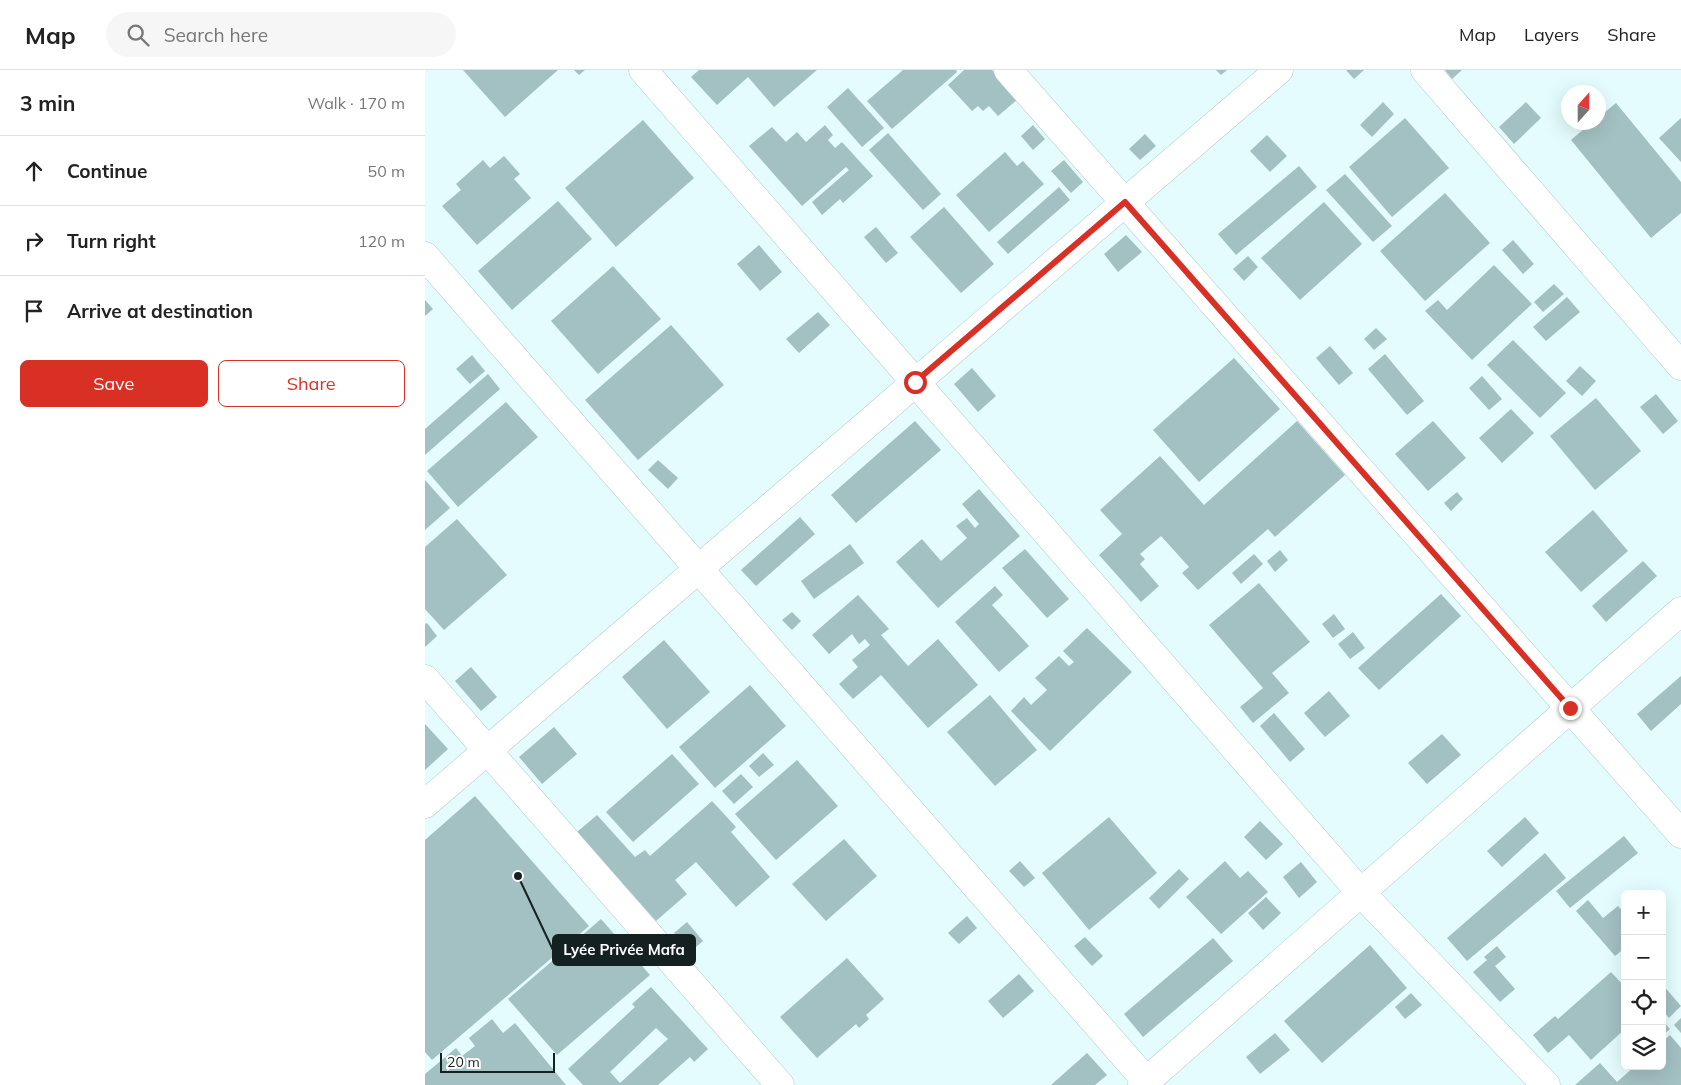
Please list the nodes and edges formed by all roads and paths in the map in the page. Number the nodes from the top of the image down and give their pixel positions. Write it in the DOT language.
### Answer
graph roads {
  1 [pos="643,70"];
  2 [pos="1008,70"];
  3 [pos="1279,70"];
  4 [pos="1425,70"];
  5 [pos="1125,202"];
  6 [pos="425,256"];
  7 [pos="1681,366"];
  8 [pos="915,382"];
  9 [pos="699,568"];
  10 [pos="1681,611"];
  11 [pos="425,679"];
  12 [pos="1570,708"];
  13 [pos="488,750"];
  14 [pos="425,804"];
  15 [pos="1681,834"];
  16 [pos="1361,892"];
  17 [pos="1146,1084"];
  18 [pos="780,1085"];
  19 [pos="1546,1085"];
  1 -- 8 [label="street"];
  2 -- 5 [label="street"];
  3 -- 5 [label="street"];
  4 -- 7 [label="street"];
  5 -- 8 [label="street"];
  5 -- 12 [label="street"];
  6 -- 9 [label="street"];
  8 -- 9 [label="street"];
  8 -- 16 [label="street"];
  9 -- 13 [label="street"];
  9 -- 17 [label="street"];
  10 -- 12 [label="street"];
  11 -- 13 [label="street"];
  12 -- 15 [label="street"];
  12 -- 16 [label="street"];
  13 -- 14 [label="street"];
  13 -- 18 [label="street"];
  16 -- 17 [label="street"];
  16 -- 19 [label="street"];
}
